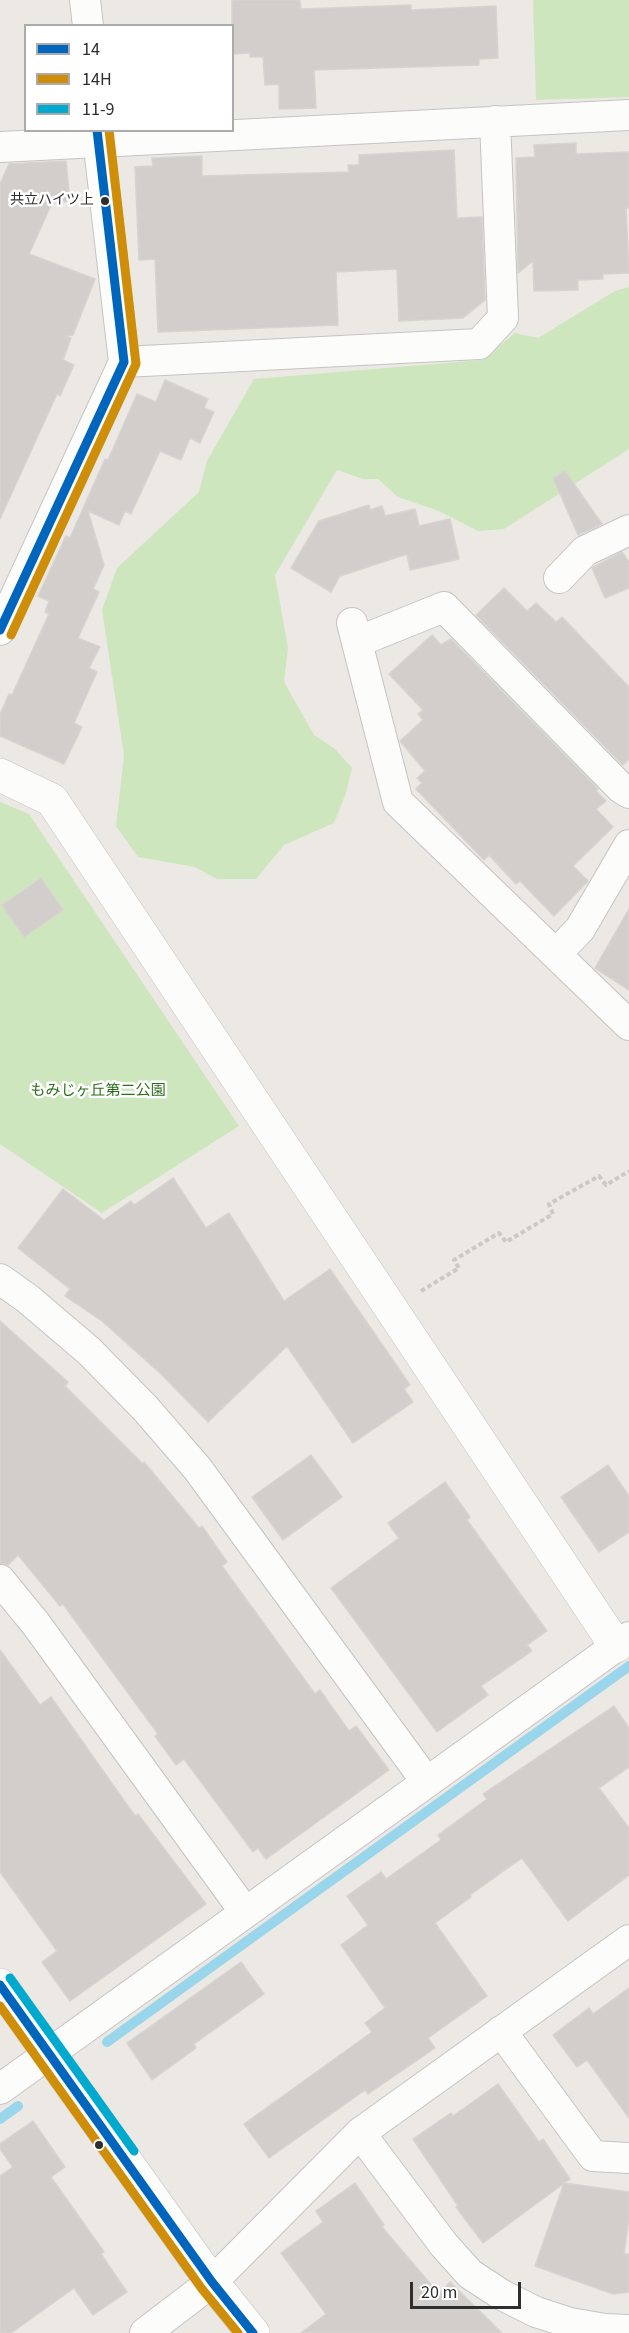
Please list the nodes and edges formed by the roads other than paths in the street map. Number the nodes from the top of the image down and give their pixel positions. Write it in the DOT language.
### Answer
graph roads {
  1 [pos="85,0"];
  2 [pos="88,24"];
  3 [pos="629,115"];
  4 [pos="495,121"];
  5 [pos="234,131"];
  6 [pos="203,132"];
  7 [pos="97,136"];
  8 [pos="0,147"];
  9 [pos="124,362"];
  10 [pos="629,530"];
  11 [pos="559,578"];
  12 [pos="0,630"];
  13 [pos="0,775"];
  14 [pos="629,793"];
  15 [pos="629,845"];
  16 [pos="556,954"];
  17 [pos="629,1025"];
  18 [pos="0,1279"];
  19 [pos="0,1580"];
  20 [pos="624,1650"];
  21 [pos="426,1781"];
  22 [pos="245,1912"];
  23 [pos="629,1940"];
  24 [pos="0,1985"];
  25 [pos="501,2031"];
  26 [pos="50,2052"];
  27 [pos="0,2089"];
  28 [pos="360,2133"];
  29 [pos="629,2158"];
  30 [pos="212,2282"];
  31 [pos="629,2330"];
  32 [pos="144,2333"];
  33 [pos="253,2333"];
  1 -- 2 [label="street"];
  3 -- 4 [label="street"];
  4 -- 5 [label="street"];
  4 -- 9 [label="street"];
  6 -- 7 [label="street"];
  7 -- 8 [label="street"];
  7 -- 9 [label="street"];
  9 -- 12 [label="street"];
  10 -- 11 [label="street"];
  13 -- 20 [label="street"];
  14 -- 16 [label="street"];
  15 -- 16 [label="street"];
  16 -- 17 [label="street"];
  18 -- 21 [label="street"];
  19 -- 22 [label="street"];
  20 -- 21 [label="street"];
  21 -- 22 [label="street"];
  22 -- 26 [label="street"];
  23 -- 25 [label="street"];
  24 -- 26 [label="street"];
  25 -- 28 [label="street"];
  25 -- 29 [label="street"];
  26 -- 27 [label="street"];
  26 -- 30 [label="street"];
  28 -- 30 [label="street"];
  28 -- 31 [label="street"];
  30 -- 32 [label="street"];
  30 -- 33 [label="street"];
}
